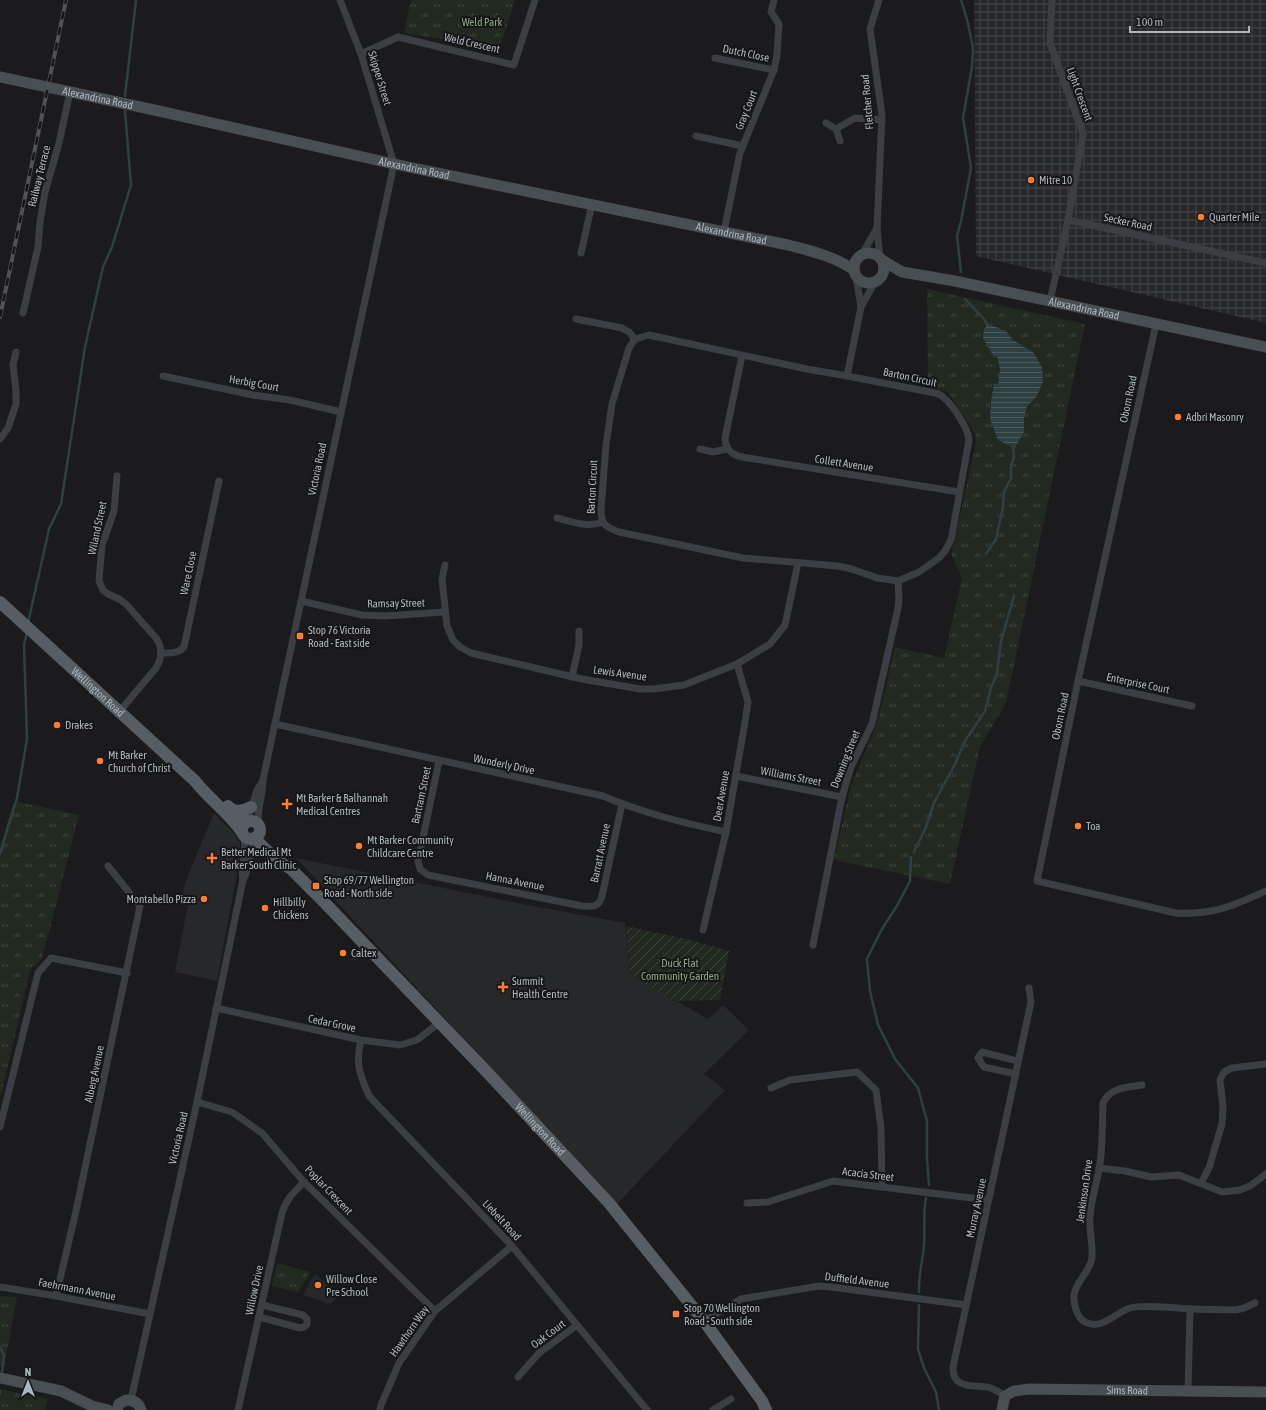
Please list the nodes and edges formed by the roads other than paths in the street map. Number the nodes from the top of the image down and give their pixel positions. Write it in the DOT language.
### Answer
graph roads {
  1 [pos="340,0"];
  2 [pos="534,0"];
  3 [pos="774,0"];
  4 [pos="878,0"];
  5 [pos="1052,0"];
  6 [pos="362,54"];
  7 [pos="715,58"];
  8 [pos="774,70"];
  9 [pos="0,77"];
  10 [pos="70,92"];
  11 [pos="882,120"];
  12 [pos="826,123"];
  13 [pos="836,129"];
  14 [pos="696,136"];
  15 [pos="840,141"];
  16 [pos="743,146"];
  17 [pos="394,164"];
  18 [pos="592,204"];
  19 [pos="1068,220"];
  20 [pos="877,228"];
  21 [pos="724,231"];
  22 [pos="581,253"];
  23 [pos="828,256"];
  24 [pos="860,257"];
  25 [pos="881,259"];
  26 [pos="1266,263"];
  27 [pos="902,272"];
  28 [pos="855,273"];
  29 [pos="877,281"];
  30 [pos="1050,301"];
  31 [pos="861,307"];
  32 [pos="23,313"];
  33 [pos="576,319"];
  34 [pos="1156,324"];
  35 [pos="636,339"];
  36 [pos="1266,347"];
  37 [pos="16,352"];
  38 [pos="742,356"];
  39 [pos="163,376"];
  40 [pos="847,376"];
  41 [pos="341,412"];
  42 [pos="0,439"];
  43 [pos="700,449"];
  44 [pos="727,449"];
  45 [pos="117,476"];
  46 [pos="220,481"];
  47 [pos="959,492"];
  48 [pos="557,518"];
  49 [pos="602,522"];
  50 [pos="798,563"];
  51 [pos="445,565"];
  52 [pos="898,581"];
  53 [pos="301,601"];
  54 [pos="0,602"];
  55 [pos="445,612"];
  56 [pos="579,631"];
  57 [pos="161,653"];
  58 [pos="737,664"];
  59 [pos="572,677"];
  60 [pos="1078,681"];
  61 [pos="1192,706"];
  62 [pos="120,712"];
  63 [pos="275,724"];
  64 [pos="439,761"];
  65 [pos="736,776"];
  66 [pos="263,780"];
  67 [pos="195,781"];
  68 [pos="842,797"];
  69 [pos="622,804"];
  70 [pos="251,807"];
  71 [pos="233,810"];
  72 [pos="251,830"];
  73 [pos="726,832"];
  74 [pos="267,850"];
  75 [pos="252,852"];
  76 [pos="108,866"];
  77 [pos="291,869"];
  78 [pos="428,875"];
  79 [pos="243,880"];
  80 [pos="1266,891"];
  81 [pos="597,906"];
  82 [pos="703,930"];
  83 [pos="813,945"];
  84 [pos="127,973"];
  85 [pos="1029,988"];
  86 [pos="216,1008"];
  87 [pos="439,1023"];
  88 [pos="361,1040"];
  89 [pos="1018,1061"];
  90 [pos="1266,1064"];
  91 [pos="1016,1074"];
  92 [pos="1142,1085"];
  93 [pos="771,1088"];
  94 [pos="197,1102"];
  95 [pos="0,1127"];
  96 [pos="1099,1168"];
  97 [pos="1266,1174"];
  98 [pos="304,1182"];
  99 [pos="1201,1183"];
  100 [pos="882,1186"];
  101 [pos="988,1200"];
  102 [pos="747,1203"];
  103 [pos="512,1246"];
  104 [pos="0,1287"];
  105 [pos="56,1296"];
  106 [pos="1255,1303"];
  107 [pos="262,1305"];
  108 [pos="966,1305"];
  109 [pos="1190,1309"];
  110 [pos="435,1311"];
  111 [pos="150,1314"];
  112 [pos="259,1317"];
  113 [pos="704,1321"];
  114 [pos="576,1326"];
  115 [pos="518,1377"];
  116 [pos="0,1378"];
  117 [pos="1188,1390"];
  118 [pos="1266,1392"];
  119 [pos="1005,1396"];
  120 [pos="731,1399"];
  121 [pos="131,1400"];
  122 [pos="108,1410"];
  123 [pos="117,1410"];
  124 [pos="141,1410"];
  125 [pos="238,1410"];
  126 [pos="380,1410"];
  127 [pos="647,1410"];
  128 [pos="713,1410"];
  129 [pos="766,1410"];
  130 [pos="1002,1410"];
  1 -- 6 [label="street, Skipper Street"];
  2 -- 6 [label="street, Weld Crescent"];
  3 -- 8 [label="street, Gray Court"];
  4 -- 11 [label="street, Fletcher Road"];
  5 -- 19 [label="street, Light Crescent"];
  6 -- 17 [label="street, Skipper Street"];
  7 -- 8 [label="street, Dutch Close"];
  8 -- 16 [label="street, Gray Court"];
  9 -- 10 [label="main road, Alexandrina Road"];
  10 -- 17 [label="main road, Alexandrina Road"];
  10 -- 32 [label="street, Railway Terrace"];
  11 -- 13 [label="street"];
  11 -- 20 [label="street, Fletcher Road"];
  12 -- 13 [label="street"];
  13 -- 15 [label="street"];
  14 -- 16 [label="street"];
  16 -- 21 [label="street, Gray Court"];
  17 -- 18 [label="main road, Alexandrina Road"];
  17 -- 41 [label="street, Victoria Road"];
  18 -- 21 [label="main road, Alexandrina Road"];
  18 -- 22 [label="street"];
  19 -- 26 [label="street, Secker Road"];
  19 -- 30 [label="street"];
  20 -- 24 [label="street, Fletcher Road"];
  20 -- 25 [label="street, Fletcher Road"];
  21 -- 23 [label="main road, Alexandrina Road"];
  23 -- 24 [label="main road, Alexandrina Road"];
  23 -- 28 [label="main road, Alexandrina Road"];
  24 -- 25 [label="main road"];
  24 -- 28 [label="main road"];
  25 -- 27 [label="main road, Alexandrina Road"];
  25 -- 29 [label="main road"];
  27 -- 29 [label="main road"];
  27 -- 30 [label="main road, Alexandrina Road"];
  28 -- 29 [label="main road"];
  28 -- 31 [label="street"];
  29 -- 31 [label="street"];
  30 -- 34 [label="main road, Alexandrina Road"];
  31 -- 40 [label="street"];
  33 -- 35 [label="street"];
  34 -- 36 [label="main road, Alexandrina Road"];
  34 -- 60 [label="street, Oborn Road"];
  35 -- 38 [label="street, Barton Circuit"];
  35 -- 49 [label="street, Barton Circuit"];
  37 -- 42 [label="street"];
  38 -- 40 [label="street, Barton Circuit"];
  38 -- 44 [label="street"];
  39 -- 41 [label="street, Herbig Court"];
  40 -- 47 [label="street, Barton Circuit"];
  41 -- 53 [label="street, Victoria Road"];
  43 -- 44 [label="street"];
  44 -- 47 [label="street, Collett Avenue"];
  45 -- 57 [label="street, Wiland Street"];
  46 -- 57 [label="street, Ware Close"];
  47 -- 52 [label="street, Barton Circuit"];
  48 -- 49 [label="street"];
  49 -- 50 [label="street, Barton Circuit"];
  50 -- 52 [label="street, Barton Circuit"];
  50 -- 58 [label="street, Lewis Avenue"];
  51 -- 55 [label="street, Lewis Avenue"];
  52 -- 68 [label="street, Downing Street"];
  53 -- 55 [label="street, Ramsay Street"];
  53 -- 63 [label="street, Victoria Road"];
  54 -- 62 [label="main road, Wellington Road"];
  55 -- 59 [label="street, Lewis Avenue"];
  56 -- 59 [label="street"];
  57 -- 62 [label="street"];
  58 -- 59 [label="street, Lewis Avenue"];
  58 -- 65 [label="street, Deer Avenue"];
  60 -- 61 [label="street, Enterprise Court"];
  60 -- 80 [label="street, Oborn Road"];
  62 -- 67 [label="main road, Wellington Road"];
  63 -- 64 [label="street, Wunderly Drive"];
  63 -- 66 [label="street, Victoria Road"];
  64 -- 69 [label="street, Wunderly Drive"];
  64 -- 78 [label="street, Bartram Street"];
  65 -- 68 [label="street, Williams Street"];
  65 -- 73 [label="street, Deer Avenue"];
  66 -- 70 [label="street, Victoria Road"];
  66 -- 72 [label="street, Victoria Road"];
  67 -- 71 [label="main road, Wellington Road"];
  67 -- 72 [label="main road, Wellington Road"];
  68 -- 83 [label="street, Downing Street"];
  69 -- 73 [label="street, Wunderly Drive"];
  69 -- 81 [label="street, Barratt Avenue"];
  70 -- 71 [label="main road"];
  70 -- 72 [label="street, Victoria Road"];
  71 -- 72 [label="main road, Wellington Road"];
  72 -- 74 [label="main road, Wellington Road"];
  72 -- 75 [label="street, Victoria Road"];
  72 -- 77 [label="main road, Wellington Road"];
  72 -- 79 [label="street, Victoria Road"];
  73 -- 82 [label="street, Deer Avenue"];
  74 -- 75 [label="main road"];
  74 -- 77 [label="main road, Wellington Road"];
  75 -- 79 [label="street, Victoria Road"];
  76 -- 84 [label="street, Alberg Avenue"];
  77 -- 87 [label="main road, Wellington Road"];
  78 -- 81 [label="street, Hanna Avenue"];
  79 -- 86 [label="street, Victoria Road"];
  84 -- 95 [label="street"];
  84 -- 105 [label="street, Alberg Avenue"];
  85 -- 89 [label="street, Murray Avenue"];
  86 -- 88 [label="street, Cedar Grove"];
  86 -- 94 [label="street, Victoria Road"];
  87 -- 88 [label="street, Cedar Grove"];
  87 -- 113 [label="main road, Wellington Road"];
  88 -- 103 [label="street, Liebelt Road"];
  89 -- 91 [label="street, Murray Avenue"];
  89 -- 91 [label="street"];
  90 -- 99 [label="street"];
  91 -- 101 [label="street, Murray Avenue"];
  92 -- 96 [label="street, Jenkinson Drive"];
  93 -- 100 [label="street"];
  94 -- 98 [label="street, Poplar Crescent"];
  94 -- 111 [label="street, Victoria Road"];
  96 -- 99 [label="street"];
  96 -- 109 [label="street, Jenkinson Drive"];
  97 -- 99 [label="street"];
  98 -- 107 [label="street, Willow Drive"];
  98 -- 110 [label="street, Poplar Crescent"];
  100 -- 101 [label="street, Acacia Street"];
  100 -- 102 [label="street, Acacia Street"];
  101 -- 108 [label="street, Murray Avenue"];
  103 -- 110 [label="street, Hawthorn Way"];
  103 -- 114 [label="street, Liebelt Road"];
  104 -- 105 [label="street, Faehrmann Avenue"];
  105 -- 111 [label="street, Faehrmann Avenue"];
  106 -- 109 [label="street, Jenkinson Drive"];
  107 -- 112 [label="street, Willow Drive"];
  107 -- 112 [label="street"];
  108 -- 113 [label="street, Duffield Avenue"];
  108 -- 119 [label="street, Murray Avenue"];
  109 -- 117 [label="street"];
  110 -- 126 [label="street, Hawthorn Way"];
  111 -- 121 [label="street, Victoria Road"];
  112 -- 125 [label="street, Willow Drive"];
  113 -- 129 [label="main road, Wellington Road"];
  114 -- 115 [label="street, Oak Court"];
  114 -- 127 [label="street, Liebelt Road"];
  116 -- 122 [label="main road"];
  117 -- 118 [label="main road, Sims Road"];
  117 -- 119 [label="main road, Sims Road"];
  119 -- 130 [label="main road"];
  120 -- 128 [label="street"];
  121 -- 123 [label="main road"];
  121 -- 124 [label="main road"];
}
